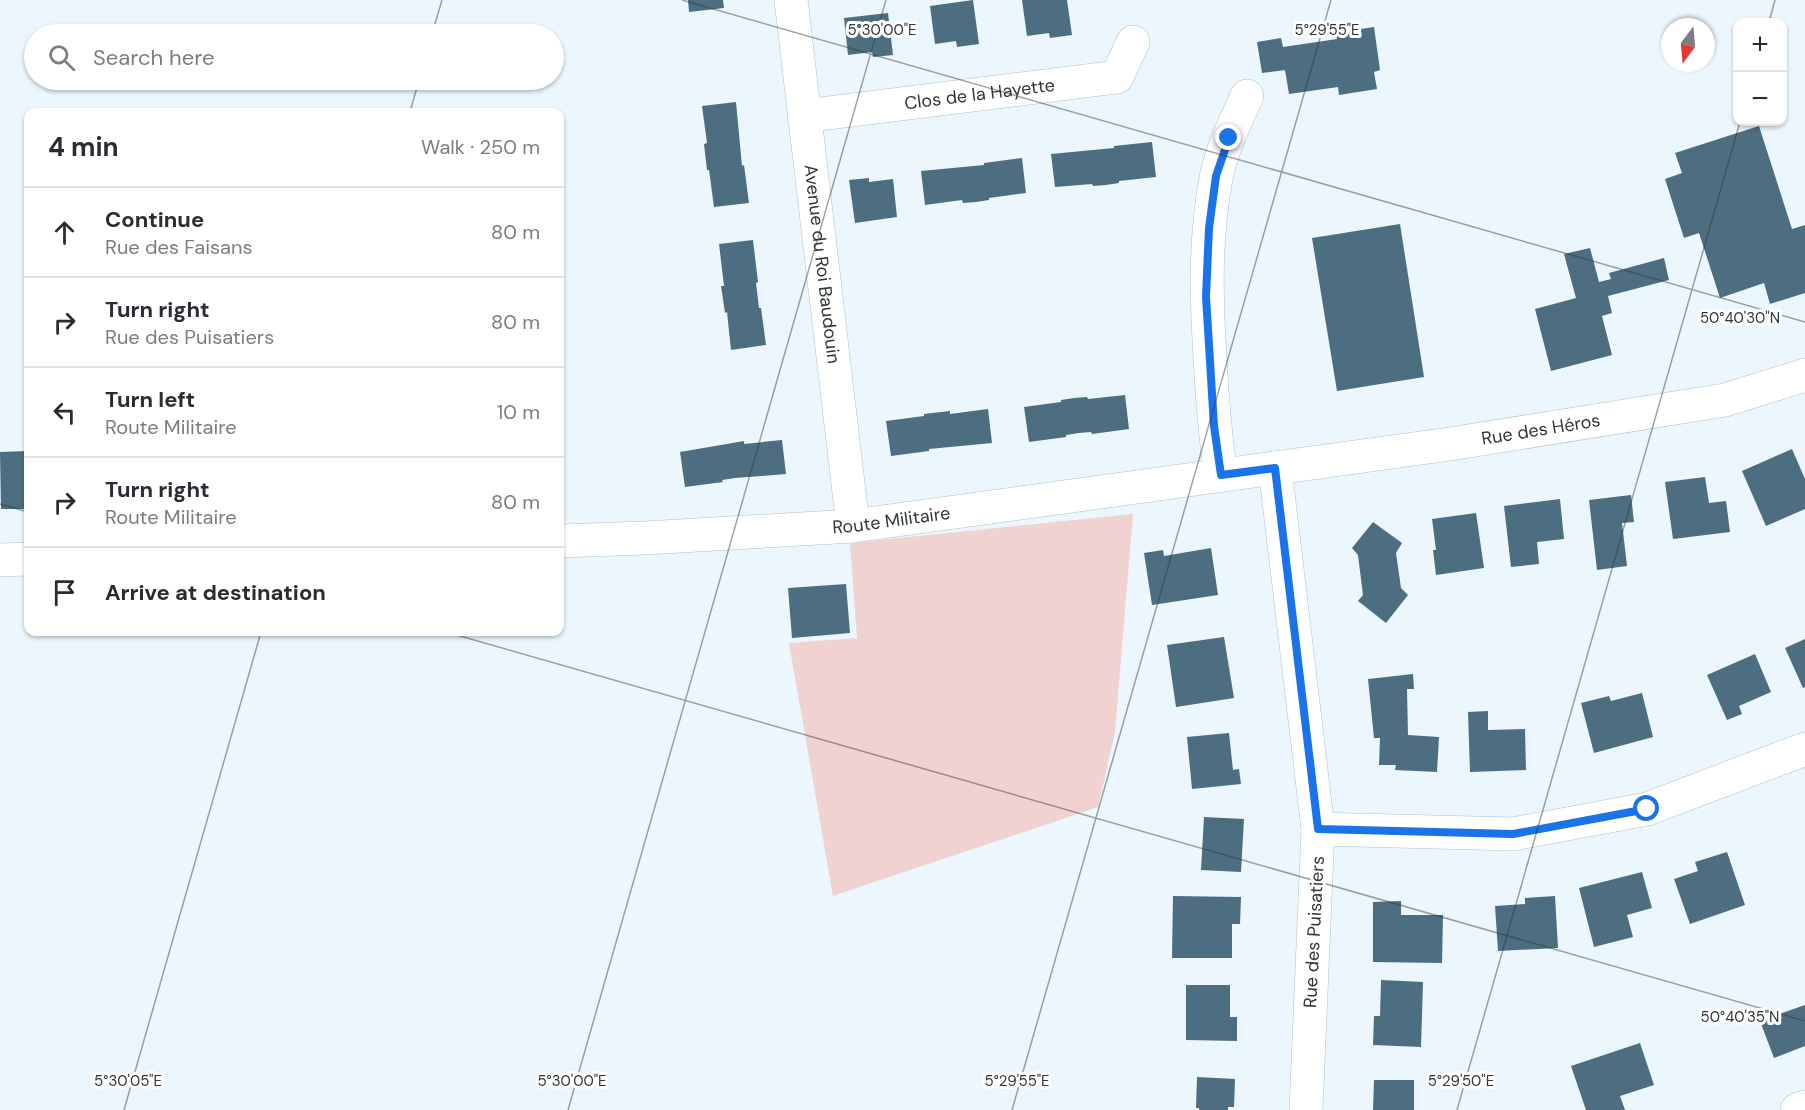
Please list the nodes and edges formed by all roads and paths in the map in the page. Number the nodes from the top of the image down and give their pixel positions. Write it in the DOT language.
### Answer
graph roads {
  1 [pos="791,0"];
  2 [pos="1133,42"];
  3 [pos="1247,96"];
  4 [pos="804,116"];
  5 [pos="1805,375"];
  6 [pos="1275,468"];
  7 [pos="1221,475"];
  8 [pos="853,526"];
  9 [pos="564,541"];
  10 [pos="24,559"];
  11 [pos="0,560"];
  12 [pos="1805,749"];
  13 [pos="1318,829"];
  14 [pos="1805,1107"];
  15 [pos="1306,1110"];
  16 [pos="1797,1110"];
  1 -- 4 [label="street, Avenue du Roi Baudouin"];
  2 -- 4 [label="street, Clos de la Hayette"];
  3 -- 7 [label="street"];
  4 -- 8 [label="street, Avenue du Roi Baudouin"];
  5 -- 6 [label="street, Rue des Héros"];
  6 -- 7 [label="street, Route Militaire"];
  6 -- 13 [label="street, Rue des Puisatiers"];
  7 -- 8 [label="street, Route Militaire"];
  8 -- 9 [label="street, Route Militaire"];
  10 -- 11 [label="street"];
  12 -- 13 [label="street"];
  13 -- 15 [label="street, Rue des Puisatiers"];
  14 -- 16 [label="street"];
}
